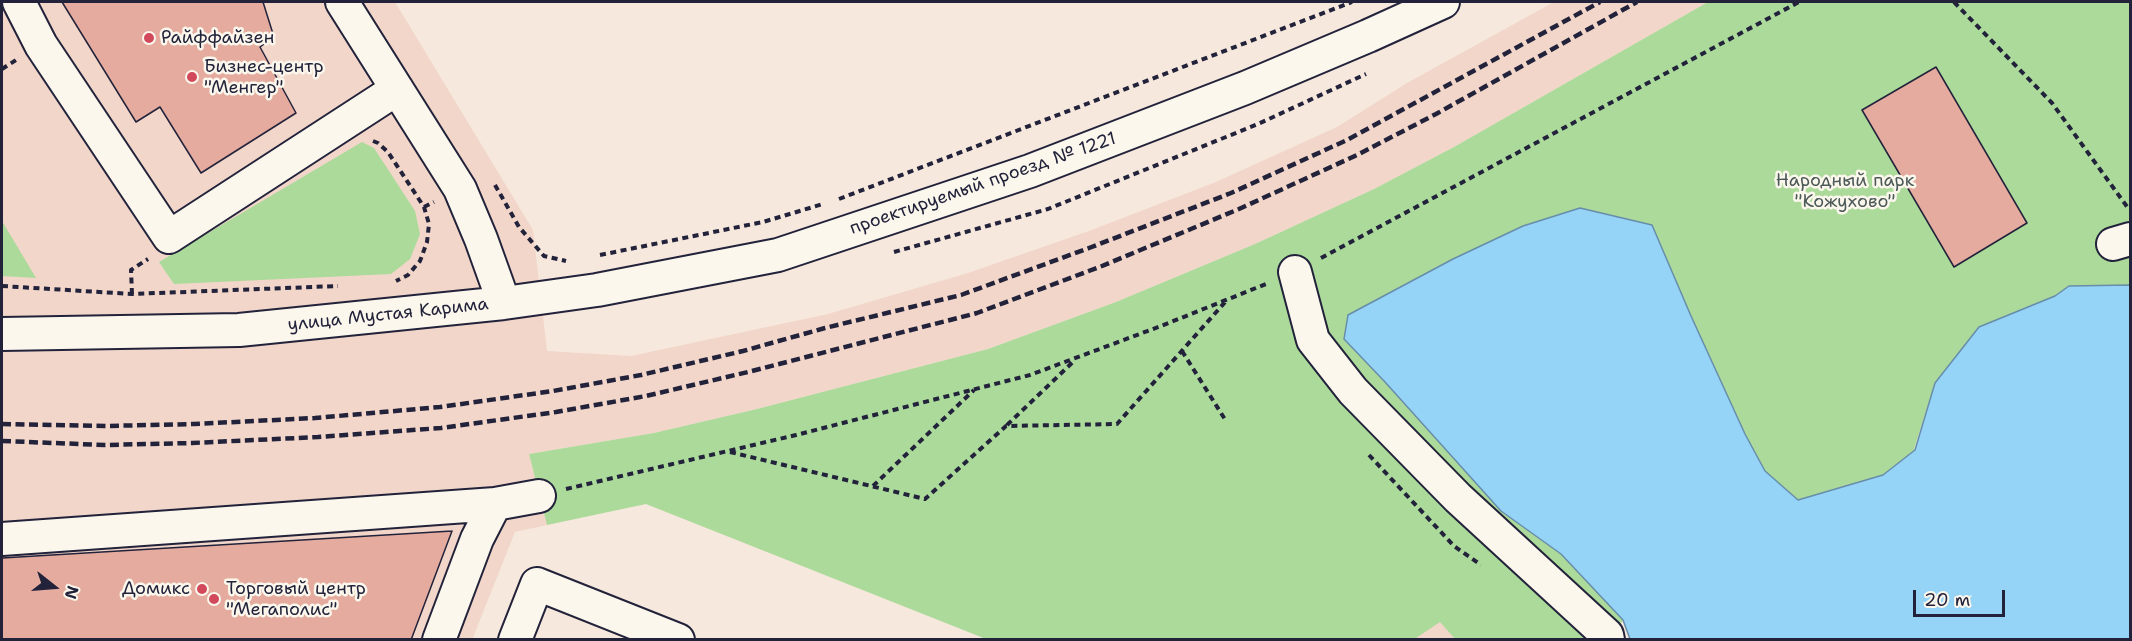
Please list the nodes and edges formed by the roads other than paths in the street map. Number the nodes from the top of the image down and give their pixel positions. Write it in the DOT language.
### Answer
graph roads {
  1 [pos="20,2"];
  2 [pos="342,2"];
  3 [pos="1443,2"];
  4 [pos="397,89"];
  5 [pos="1295,272"];
  6 [pos="504,303"];
  7 [pos="2,334"];
  8 [pos="539,496"];
  9 [pos="495,504"];
  10 [pos="2,539"];
  11 [pos="439,639"];
  12 [pos="515,639"];
  13 [pos="678,639"];
  14 [pos="1608,639"];
  1 -- 4 [label="street"];
  2 -- 4 [label="street, улица Мустая Карима"];
  3 -- 6 [label="street, проектируемый проезд № 1221"];
  4 -- 6 [label="street, улица Мустая Карима"];
  5 -- 14 [label="street"];
  6 -- 7 [label="street, улица Мустая Карима"];
  8 -- 9 [label="street"];
  9 -- 10 [label="street"];
  9 -- 11 [label="street"];
  12 -- 13 [label="street"];
}
